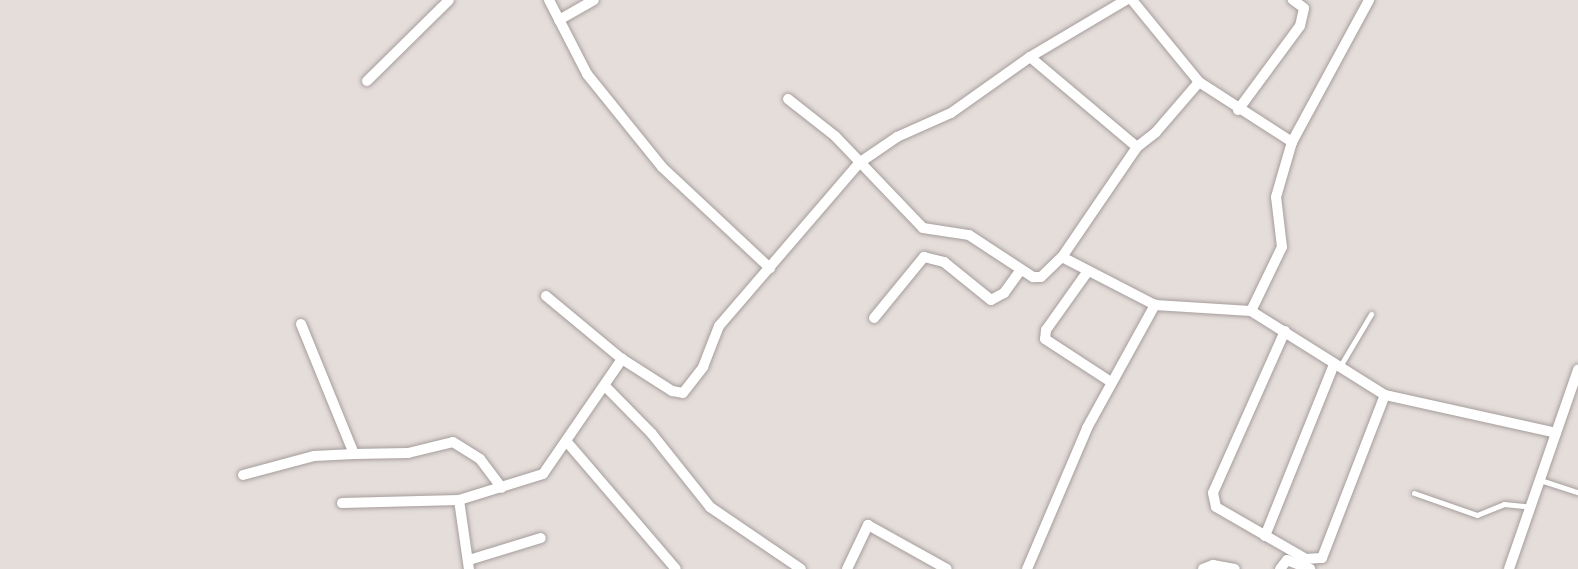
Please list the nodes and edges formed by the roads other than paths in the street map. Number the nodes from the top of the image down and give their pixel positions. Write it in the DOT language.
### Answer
graph roads {
  1 [pos="449,0"];
  2 [pos="549,0"];
  3 [pos="594,0"];
  4 [pos="1126,0"];
  5 [pos="1132,0"];
  6 [pos="1293,0"];
  7 [pos="1370,0"];
  8 [pos="559,20"];
  9 [pos="1030,57"];
  10 [pos="367,81"];
  11 [pos="1199,82"];
  12 [pos="788,99"];
  13 [pos="1238,110"];
  14 [pos="1292,142"];
  15 [pos="1137,147"];
  16 [pos="859,163"];
  17 [pos="1062,257"];
  18 [pos="770,268"];
  19 [pos="1021,270"];
  20 [pos="1088,271"];
  21 [pos="546,296"];
  22 [pos="1155,305"];
  23 [pos="1251,311"];
  24 [pos="1371,314"];
  25 [pos="874,318"];
  26 [pos="301,324"];
  27 [pos="1285,331"];
  28 [pos="622,359"];
  29 [pos="1336,366"];
  30 [pos="1578,370"];
  31 [pos="1111,382"];
  32 [pos="605,386"];
  33 [pos="1385,395"];
  34 [pos="1556,433"];
  35 [pos="567,442"];
  36 [pos="354,454"];
  37 [pos="243,475"];
  38 [pos="1540,480"];
  39 [pos="502,488"];
  40 [pos="1578,492"];
  41 [pos="1414,493"];
  42 [pos="459,500"];
  43 [pos="342,503"];
  44 [pos="1531,507"];
  45 [pos="1265,536"];
  46 [pos="541,538"];
  47 [pos="469,565"];
  48 [pos="676,569"];
  49 [pos="802,569"];
  50 [pos="846,569"];
  51 [pos="947,569"];
  52 [pos="1027,569"];
  53 [pos="1203,569"];
  54 [pos="1235,569"];
  55 [pos="1280,569"];
  56 [pos="1310,569"];
  57 [pos="1509,569"];
  1 -- 10 [label="street"];
  2 -- 8 [label="street"];
  3 -- 8 [label="street"];
  4 -- 9 [label="street"];
  5 -- 11 [label="street"];
  6 -- 13 [label="street"];
  7 -- 14 [label="street"];
  8 -- 18 [label="street"];
  9 -- 15 [label="street"];
  9 -- 16 [label="street"];
  11 -- 13 [label="street"];
  11 -- 15 [label="street"];
  12 -- 16 [label="street"];
  13 -- 14 [label="street"];
  14 -- 23 [label="street"];
  15 -- 17 [label="street"];
  16 -- 18 [label="street"];
  16 -- 19 [label="street"];
  17 -- 19 [label="street"];
  17 -- 20 [label="street"];
  18 -- 28 [label="street"];
  19 -- 25 [label="street"];
  20 -- 22 [label="street"];
  20 -- 31 [label="street"];
  21 -- 28 [label="street"];
  22 -- 23 [label="street"];
  22 -- 31 [label="street"];
  23 -- 27 [label="street"];
  24 -- 29 [label="lane"];
  26 -- 36 [label="street"];
  27 -- 29 [label="street"];
  27 -- 45 [label="street"];
  28 -- 32 [label="street"];
  29 -- 33 [label="street"];
  29 -- 45 [label="street"];
  30 -- 34 [label="street"];
  31 -- 52 [label="street"];
  32 -- 35 [label="street"];
  32 -- 49 [label="street"];
  33 -- 34 [label="street"];
  33 -- 45 [label="street"];
  34 -- 38 [label="street"];
  35 -- 39 [label="street"];
  35 -- 48 [label="street"];
  36 -- 37 [label="street"];
  36 -- 39 [label="street"];
  38 -- 40 [label="lane"];
  38 -- 44 [label="street"];
  39 -- 42 [label="street"];
  41 -- 44 [label="lane"];
  42 -- 43 [label="street"];
  42 -- 47 [label="street"];
  44 -- 57 [label="street"];
  46 -- 47 [label="street"];
  50 -- 51 [label="street"];
  53 -- 54 [label="street"];
  55 -- 56 [label="street"];
}
